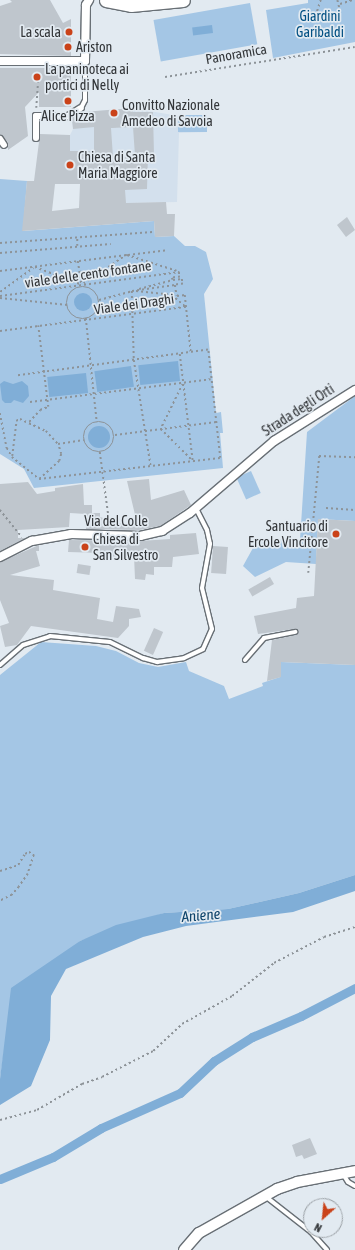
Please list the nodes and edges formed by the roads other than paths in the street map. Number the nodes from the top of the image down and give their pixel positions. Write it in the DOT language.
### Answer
graph roads {
  1 [pos="89,0"];
  2 [pos="106,0"];
  3 [pos="183,0"];
  4 [pos="160,1"];
  5 [pos="0,61"];
  6 [pos="85,61"];
  7 [pos="81,108"];
  8 [pos="36,138"];
  9 [pos="0,139"];
  10 [pos="4,145"];
  11 [pos="355,390"];
  12 [pos="257,455"];
  13 [pos="196,508"];
  14 [pos="0,557"];
  15 [pos="295,632"];
  16 [pos="245,660"];
  17 [pos="0,665"];
  18 [pos="355,1171"];
  19 [pos="343,1174"];
  20 [pos="355,1186"];
  21 [pos="265,1196"];
  22 [pos="184,1250"];
  23 [pos="327,1250"];
  1 -- 6 [label="street"];
  2 -- 4 [label="main road"];
  3 -- 4 [label="main road"];
  5 -- 6 [label="street"];
  6 -- 7 [label="lane"];
  7 -- 8 [label="street"];
  9 -- 10 [label="street"];
  11 -- 12 [label="street, Strada degli Orti"];
  12 -- 13 [label="street, Via del Colle"];
  13 -- 14 [label="street, Via del Colle"];
  13 -- 17 [label="lane"];
  15 -- 16 [label="lane"];
  18 -- 19 [label="street"];
  19 -- 20 [label="lane"];
  19 -- 21 [label="street"];
  21 -- 22 [label="street"];
  21 -- 23 [label="lane"];
}
